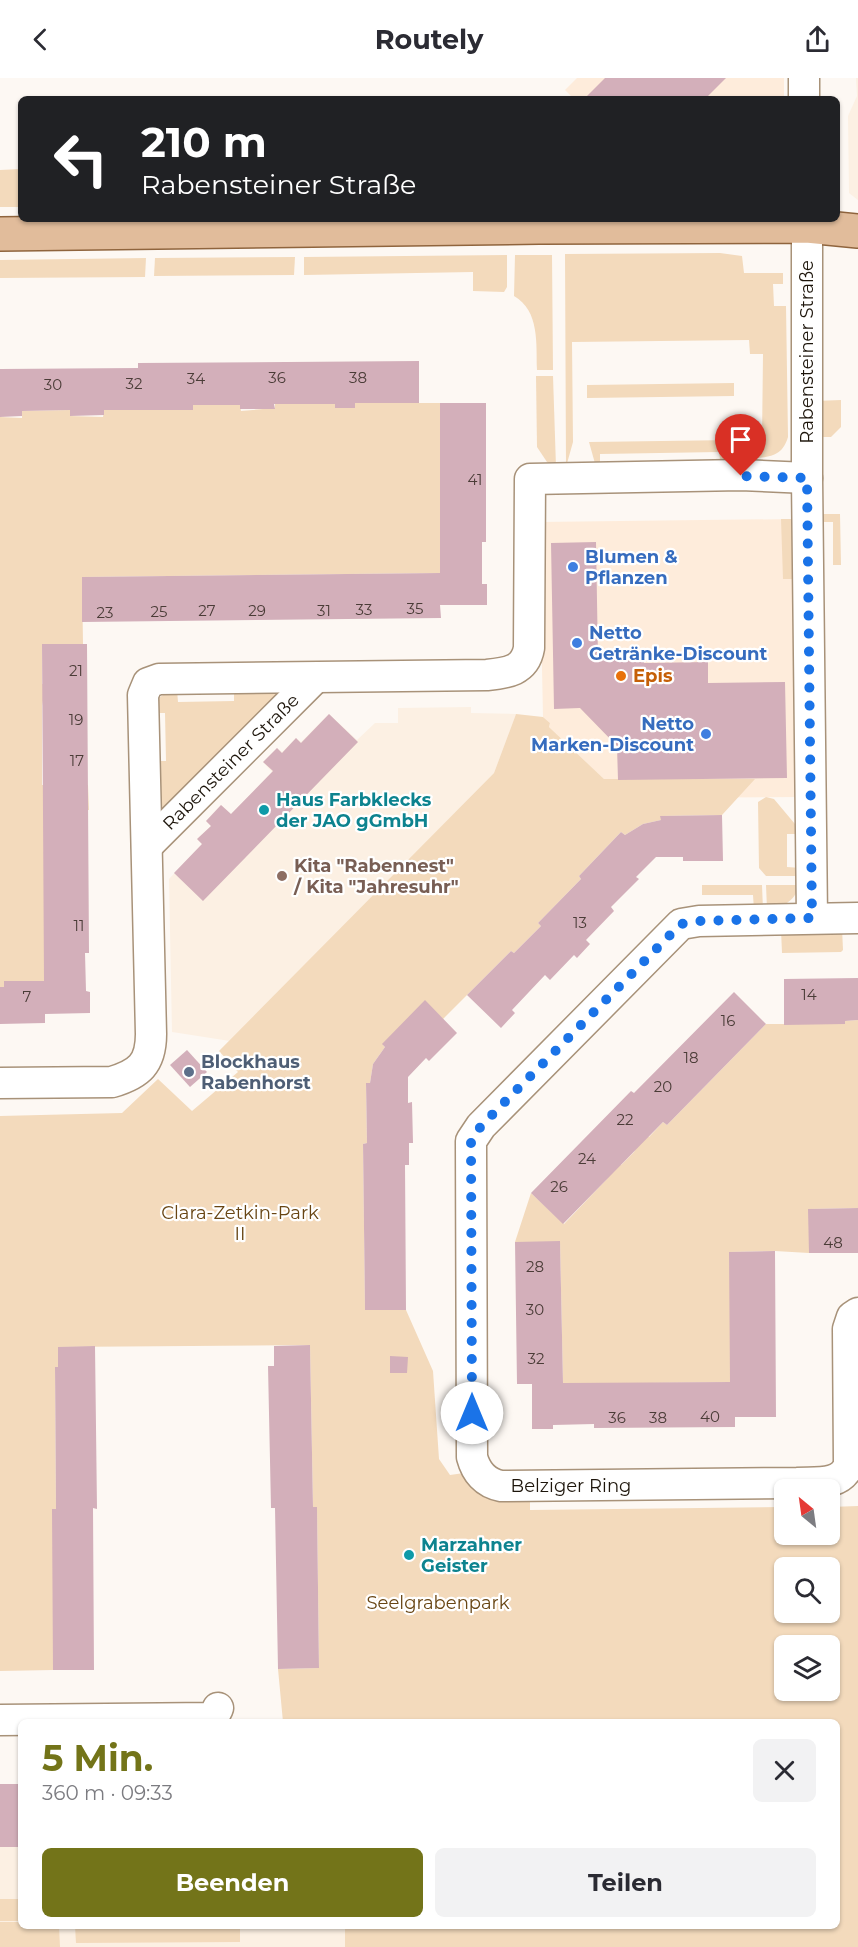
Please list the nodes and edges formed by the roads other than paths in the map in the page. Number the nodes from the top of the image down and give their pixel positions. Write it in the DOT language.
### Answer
graph roads {
  1 [pos="804,78"];
  2 [pos="804,96"];
  3 [pos="807,223"];
  4 [pos="858,231"];
  5 [pos="0,234"];
  6 [pos="807,478"];
  7 [pos="315,678"];
  8 [pos="147,846"];
  9 [pos="812,918"];
  10 [pos="858,918"];
  11 [pos="0,1083"];
  12 [pos="858,1313"];
  13 [pos="218,1708"];
  14 [pos="106,1719"];
  15 [pos="0,1720"];
  16 [pos="18,1720"];
  1 -- 2 [label="street"];
  3 -- 4 [label="main road"];
  3 -- 5 [label="main road"];
  3 -- 6 [label="street, Rabensteiner Straße"];
  6 -- 7 [label="street, Rabensteiner Straße"];
  6 -- 9 [label="street, Rabensteiner Straße"];
  7 -- 8 [label="street, Rabensteiner Straße"];
  7 -- 8 [label="street, Rabensteiner Straße"];
  8 -- 11 [label="street, Rabensteiner Straße"];
  9 -- 10 [label="street, Belziger Ring"];
  9 -- 12 [label="street, Belziger Ring"];
  13 -- 14 [label="street"];
  15 -- 16 [label="street"];
}
